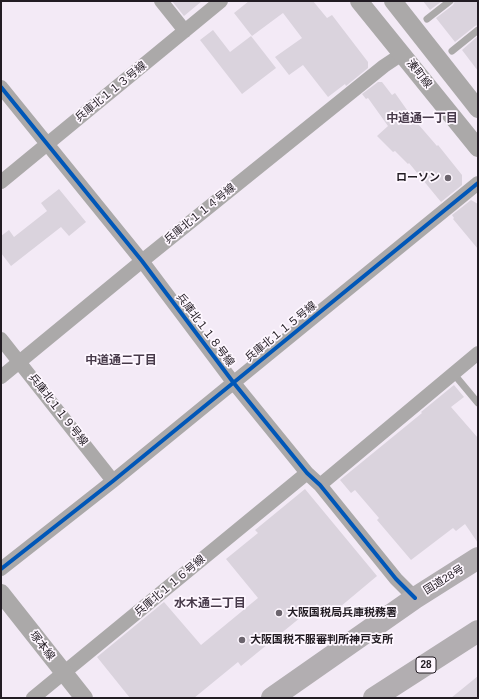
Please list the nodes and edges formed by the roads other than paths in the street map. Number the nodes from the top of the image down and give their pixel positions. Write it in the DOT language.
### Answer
graph roads {
  1 [pos="160,1"];
  2 [pos="221,1"];
  3 [pos="359,1"];
  4 [pos="393,1"];
  5 [pos="450,1"];
  6 [pos="427,19"];
  7 [pos="478,30"];
  8 [pos="185,31"];
  9 [pos="452,51"];
  10 [pos="402,54"];
  11 [pos="1,87"];
  12 [pos="478,109"];
  13 [pos="48,144"];
  14 [pos="478,148"];
  15 [pos="1,182"];
  16 [pos="478,183"];
  17 [pos="142,261"];
  18 [pos="1,340"];
  19 [pos="478,353"];
  20 [pos="19,362"];
  21 [pos="453,373"];
  22 [pos="1,377"];
  23 [pos="233,382"];
  24 [pos="478,403"];
  25 [pos="307,473"];
  26 [pos="113,481"];
  27 [pos="320,485"];
  28 [pos="478,558"];
  29 [pos="1,569"];
  30 [pos="1,593"];
  31 [pos="416,598"];
  32 [pos="478,631"];
  33 [pos="64,673"];
  34 [pos="33,698"];
  35 [pos="84,698"];
  36 [pos="272,698"];
  37 [pos="374,698"];
  1 -- 8 [label="street"];
  2 -- 8 [label="street, 兵庫北１１３号線"];
  3 -- 10 [label="street, 湊町線"];
  4 -- 12 [label="street"];
  5 -- 6 [label="lane"];
  7 -- 9 [label="lane"];
  8 -- 13 [label="street, 兵庫北１１３号線"];
  10 -- 14 [label="street, 湊町線"];
  10 -- 17 [label="street, 兵庫北１１４号線"];
  11 -- 13 [label="street, 兵庫北１１８号線"];
  13 -- 15 [label="street, 兵庫北１１３号線"];
  13 -- 17 [label="street, 兵庫北１１８号線"];
  16 -- 23 [label="street, 兵庫北１１５号線"];
  17 -- 20 [label="street, 兵庫北１１４号線"];
  17 -- 23 [label="street, 兵庫北１１８号線"];
  18 -- 20 [label="street, 兵庫北１１９号線"];
  19 -- 21 [label="street"];
  20 -- 22 [label="street, 兵庫北１１４号線"];
  20 -- 26 [label="street, 兵庫北１１９号線"];
  21 -- 24 [label="lane"];
  21 -- 27 [label="street"];
  23 -- 25 [label="street, 兵庫北１１８号線"];
  23 -- 26 [label="street, 兵庫北１１５号線"];
  25 -- 27 [label="street, 兵庫北１１８号線"];
  25 -- 33 [label="street, 兵庫北１１６号線"];
  26 -- 29 [label="street, 兵庫北１１５号線"];
  27 -- 31 [label="street, 兵庫北１１８号線"];
  28 -- 31 [label="highway, 国道28号"];
  30 -- 33 [label="street, 塚本線"];
  31 -- 36 [label="highway, 国道28号"];
  32 -- 37 [label="highway, 28"];
  33 -- 34 [label="street, 兵庫北１１６号線"];
  33 -- 35 [label="street, 塚本線"];
}
